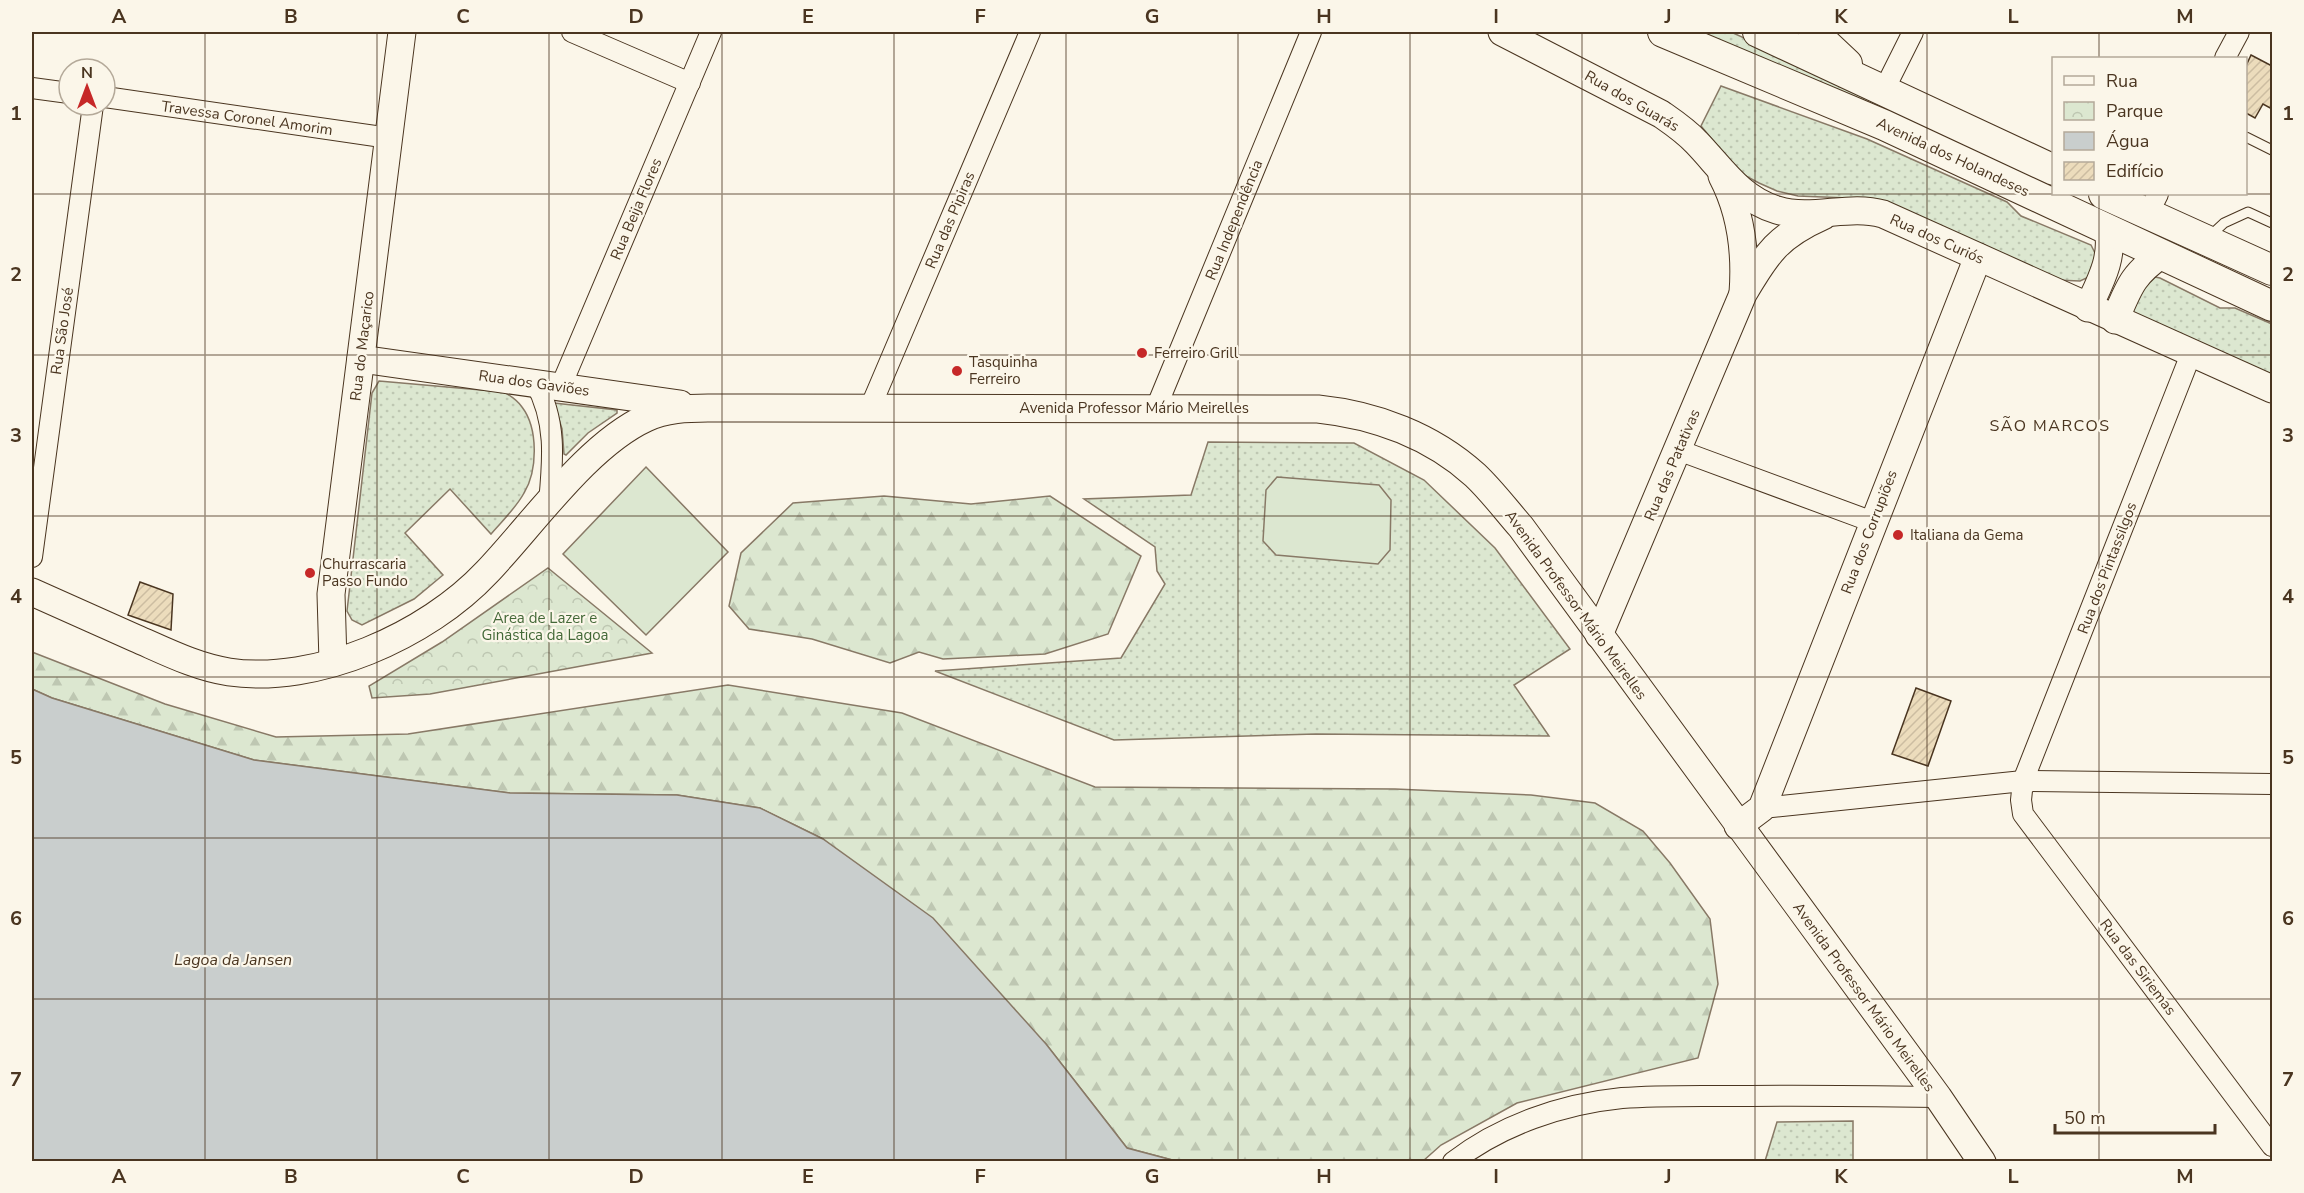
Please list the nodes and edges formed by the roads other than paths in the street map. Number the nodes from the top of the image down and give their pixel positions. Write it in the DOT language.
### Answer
graph roads {
  1 [pos="402,32"];
  2 [pos="572,32"];
  3 [pos="711,32"];
  4 [pos="1030,32"];
  5 [pos="1311,32"];
  6 [pos="1502,32"];
  7 [pos="1663,32"];
  8 [pos="1758,32"];
  9 [pos="1813,32"];
  10 [pos="1913,32"];
  11 [pos="2239,32"];
  12 [pos="2226,57"];
  13 [pos="690,83"];
  14 [pos="32,88"];
  15 [pos="57,91"];
  16 [pos="1883,92"];
  17 [pos="117,99"];
  18 [pos="91,117"];
  19 [pos="389,138"];
  20 [pos="2247,138"];
  21 [pos="2272,150"];
  22 [pos="1719,169"];
  23 [pos="2052,169"];
  24 [pos="2109,195"];
  25 [pos="2153,204"];
  26 [pos="1777,210"];
  27 [pos="1828,214"];
  28 [pos="2272,223"];
  29 [pos="2108,229"];
  30 [pos="2206,240"];
  31 [pos="2162,254"];
  32 [pos="1978,257"];
  33 [pos="2272,270"];
  34 [pos="1743,294"];
  35 [pos="2272,306"];
  36 [pos="2088,308"];
  37 [pos="2115,320"];
  38 [pos="2191,354"];
  39 [pos="361,359"];
  40 [pos="548,384"];
  41 [pos="2272,389"];
  42 [pos="708,408"];
  43 [pos="870,408"];
  44 [pos="1156,408"];
  45 [pos="1678,450"];
  46 [pos="549,502"];
  47 [pos="1873,522"];
  48 [pos="32,557"];
  49 [pos="32,592"];
  50 [pos="1599,635"];
  51 [pos="333,662"];
  52 [pos="2023,782"];
  53 [pos="2272,784"];
  54 [pos="1762,808"];
  55 [pos="1738,826"];
  56 [pos="1938,1097"];
  57 [pos="2272,1146"];
  58 [pos="1453,1161"];
  59 [pos="1982,1161"];
  1 -- 19 [label="street, Rua do Maçarico"];
  2 -- 13 [label="street"];
  3 -- 13 [label="street, Rua Beija Flores"];
  4 -- 43 [label="street, Rua das Pipiras"];
  5 -- 44 [label="street, Rua Independência"];
  6 -- 22 [label="street, Rua dos Guarás"];
  7 -- 29 [label="main road, Avenida dos Holandeses"];
  8 -- 16 [label="main road, Avenida dos Holandeses"];
  9 -- 16 [label="main road"];
  10 -- 16 [label="street"];
  11 -- 12 [label="street"];
  13 -- 40 [label="street, Rua Beija Flores"];
  14 -- 15 [label="street"];
  16 -- 23 [label="main road, Avenida dos Holandeses"];
  17 -- 19 [label="street, Travessa Coronel Amorim"];
  18 -- 48 [label="street, Rua São José"];
  19 -- 39 [label="street, Rua do Maçarico"];
  20 -- 21 [label="lane"];
  22 -- 26 [label="street, Rua dos Guarás"];
  22 -- 34 [label="street, Rua das Patativas"];
  24 -- 25 [label="main road"];
  25 -- 30 [label="main road"];
  26 -- 27 [label="street, Rua dos Curiós"];
  27 -- 32 [label="street, Rua dos Curiós"];
  27 -- 34 [label="street, Rua das Patativas"];
  28 -- 30 [label="lane"];
  29 -- 31 [label="main road, Avenida dos Holandeses"];
  29 -- 36 [label="street"];
  30 -- 33 [label="main road"];
  31 -- 35 [label="main road, Avenida dos Holandeses"];
  31 -- 37 [label="street"];
  32 -- 36 [label="street, Rua dos Curiós"];
  32 -- 47 [label="street, Rua dos Corrupiões"];
  34 -- 45 [label="street, Rua das Patativas"];
  36 -- 37 [label="street, Rua dos Curiós"];
  37 -- 38 [label="street, Rua dos Curiós"];
  38 -- 41 [label="street, Rua dos Curiós"];
  38 -- 52 [label="street, Rua dos Pintassilgos"];
  39 -- 40 [label="street, Rua dos Gaviões"];
  39 -- 51 [label="street, Rua do Maçarico"];
  40 -- 42 [label="street, Rua dos Gaviões"];
  40 -- 46 [label="street"];
  42 -- 43 [label="street, Avenida Professor Mário Meirelles"];
  42 -- 46 [label="street, Avenida Professor Mário Meirelles"];
  43 -- 44 [label="street, Avenida Professor Mário Meirelles"];
  44 -- 50 [label="street, Avenida Professor Mário Meirelles"];
  45 -- 47 [label="street"];
  45 -- 50 [label="street, Rua das Patativas"];
  46 -- 51 [label="street, Avenida Professor Mário Meirelles"];
  47 -- 54 [label="street, Rua dos Corrupiões"];
  49 -- 51 [label="street, Avenida Professor Mário Meirelles"];
  50 -- 55 [label="street, Avenida Professor Mário Meirelles"];
  52 -- 53 [label="street"];
  52 -- 54 [label="street"];
  52 -- 57 [label="street, Rua das Siriemas"];
  54 -- 55 [label="street"];
  55 -- 56 [label="street, Avenida Professor Mário Meirelles"];
  56 -- 58 [label="street"];
  56 -- 59 [label="street, Avenida Professor Mário Meirelles"];
}
